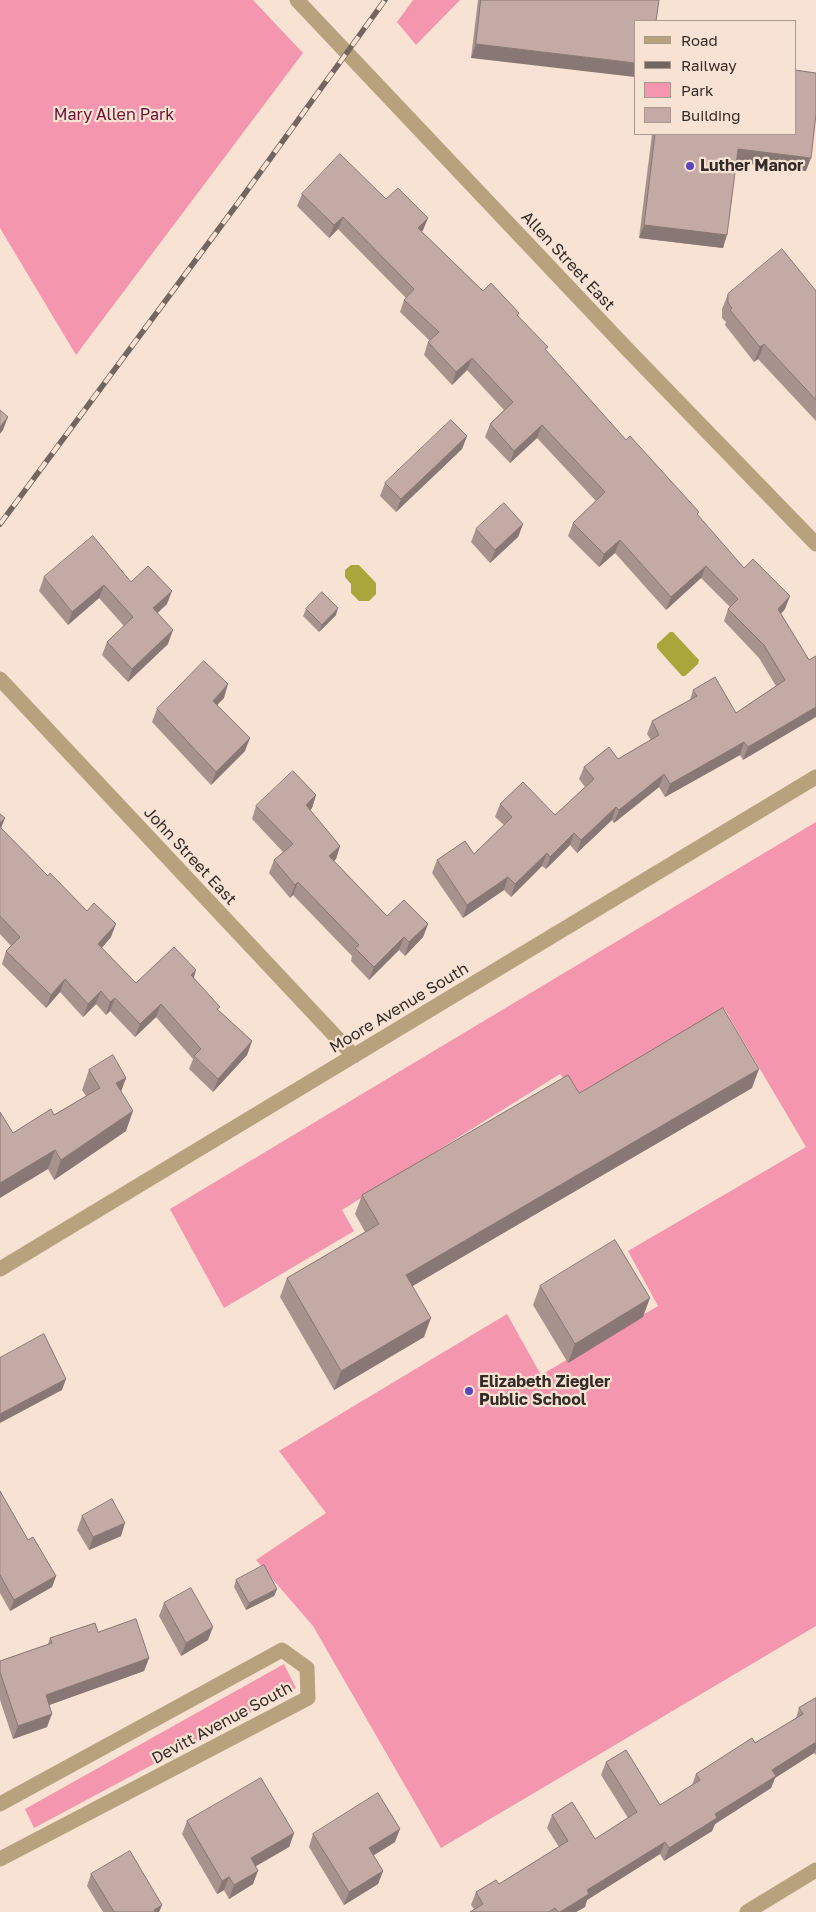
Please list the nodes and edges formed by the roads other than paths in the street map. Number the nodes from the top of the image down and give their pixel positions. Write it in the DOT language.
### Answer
graph roads {
  1 [pos="297,0"];
  2 [pos="816,544"];
  3 [pos="0,679"];
  4 [pos="816,777"];
  5 [pos="354,1056"];
  6 [pos="0,1269"];
  7 [pos="0,1804"];
  8 [pos="0,1859"];
  9 [pos="816,1870"];
  10 [pos="747,1912"];
  1 -- 2 [label="street, Allen Street East"];
  3 -- 5 [label="street, John Street East"];
  4 -- 5 [label="street, Moore Avenue South"];
  5 -- 6 [label="street, Moore Avenue South"];
  7 -- 8 [label="street, Devitt Avenue South"];
  9 -- 10 [label="street"];
}
